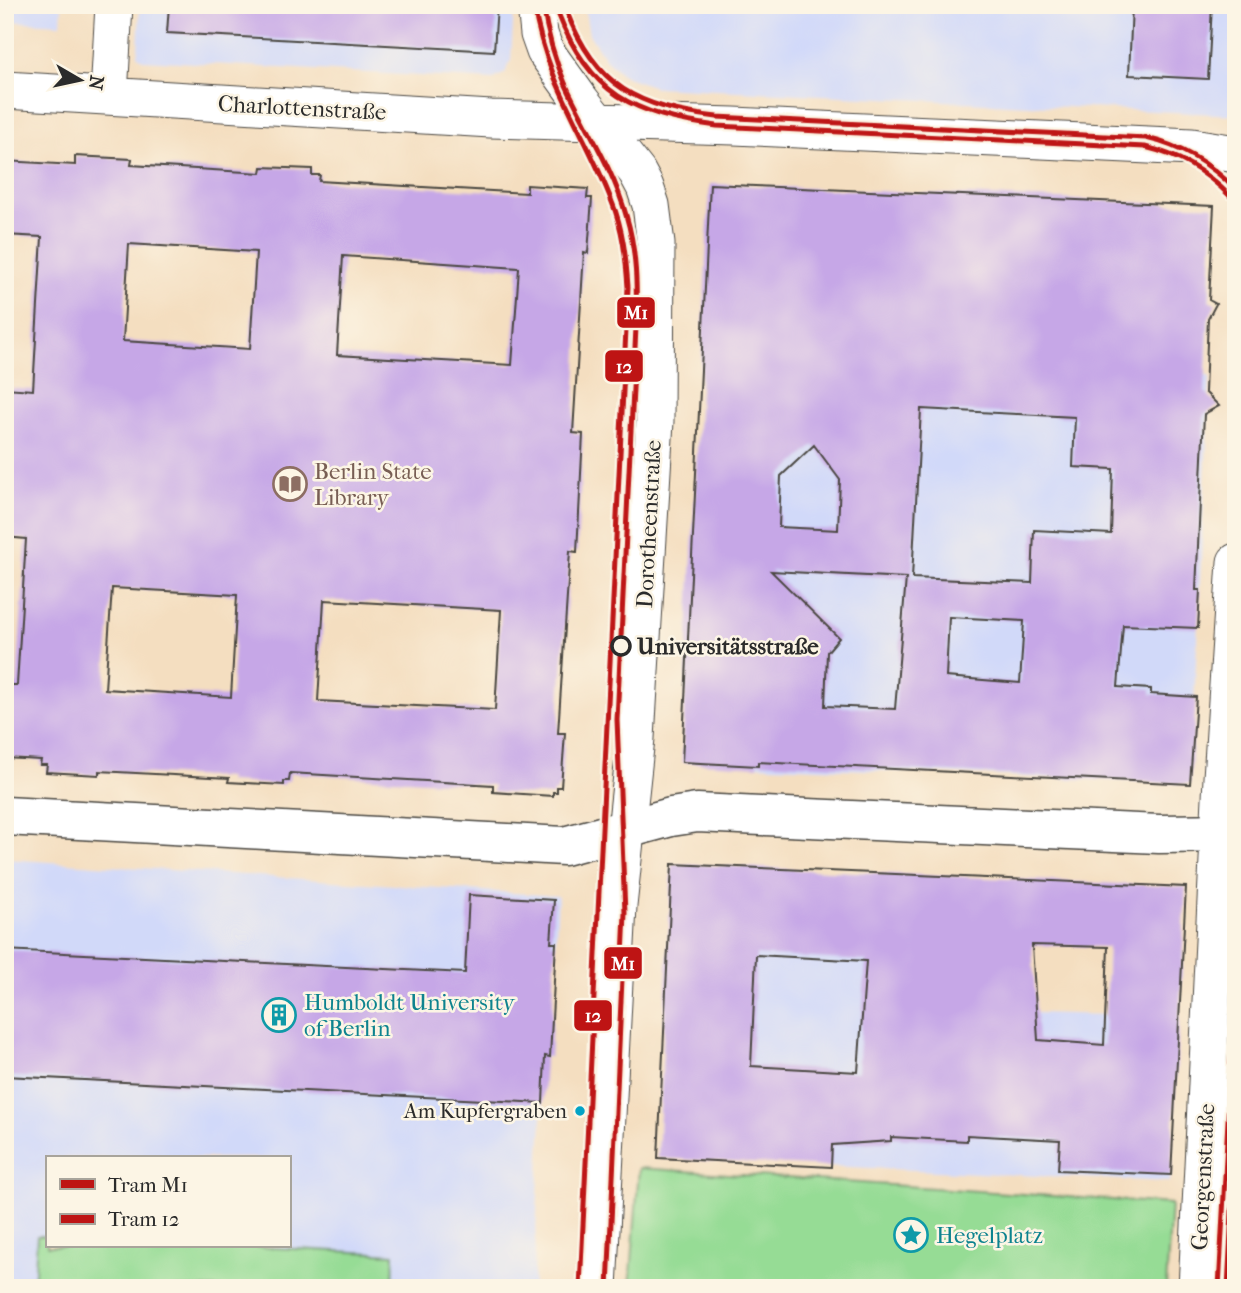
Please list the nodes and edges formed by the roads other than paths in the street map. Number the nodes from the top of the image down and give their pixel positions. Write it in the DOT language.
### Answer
graph roads {
  1 [pos="114,5"];
  2 [pos="536,5"];
  3 [pos="5,90"];
  4 [pos="109,96"];
  5 [pos="598,122"];
  6 [pos="1236,154"];
  7 [pos="1236,562"];
  8 [pos="5,816"];
  9 [pos="626,830"];
  10 [pos="1228,833"];
  11 [pos="598,1288"];
  12 [pos="1197,1288"];
  1 -- 4 [label="street"];
  2 -- 5 [label="street, Dorotheenstraße"];
  3 -- 4 [label="street, Charlottenstraße"];
  4 -- 5 [label="street, Charlottenstraße"];
  5 -- 6 [label="street, Charlottenstraße"];
  5 -- 9 [label="street, Dorotheenstraße"];
  7 -- 10 [label="street, Georgenstraße"];
  8 -- 9 [label="street"];
  9 -- 10 [label="street"];
  9 -- 11 [label="street, Dorotheenstraße"];
  10 -- 12 [label="street, Georgenstraße"];
}
